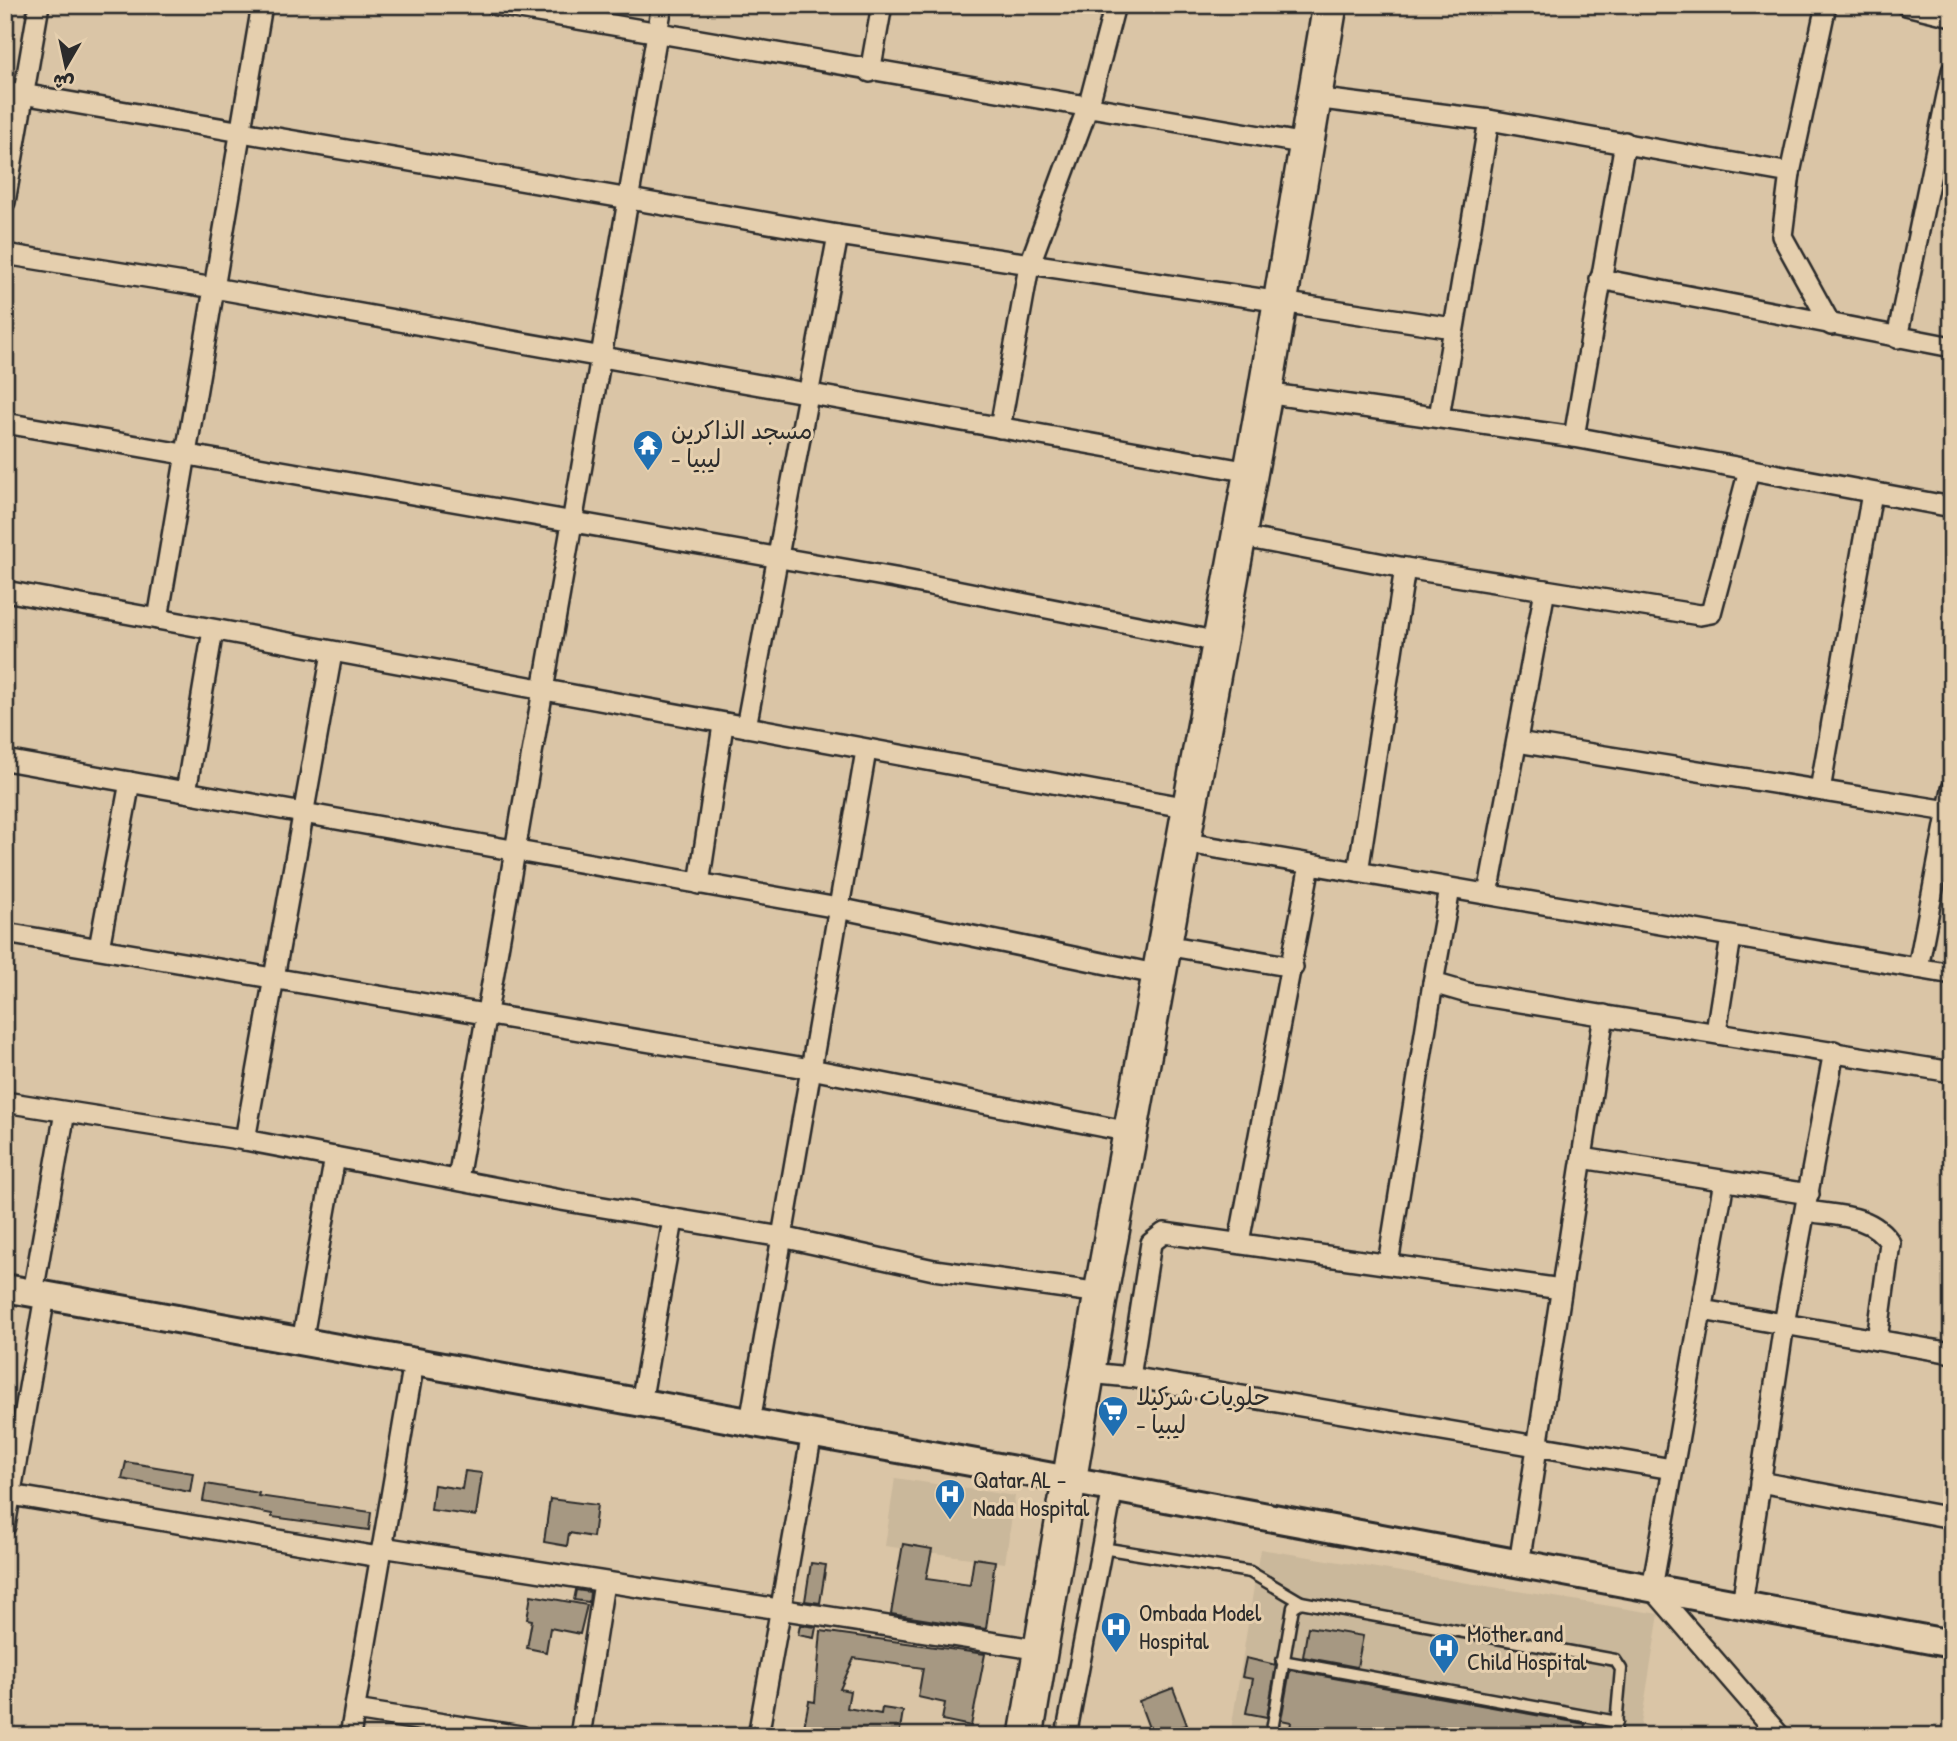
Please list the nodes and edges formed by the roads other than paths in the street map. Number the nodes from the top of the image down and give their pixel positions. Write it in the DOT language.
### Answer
graph roads {
  1 [pos="39,5"];
  2 [pos="261,5"];
  3 [pos="496,5"];
  4 [pos="662,5"];
  5 [pos="882,5"];
  6 [pos="1115,5"];
  7 [pos="1330,5"];
  8 [pos="1826,5"];
  9 [pos="1906,5"];
  10 [pos="1952,16"];
  11 [pos="657,34"];
  12 [pos="1952,71"];
  13 [pos="870,72"];
  14 [pos="15,93"];
  15 [pos="1314,98"];
  16 [pos="1089,104"];
  17 [pos="1489,120"];
  18 [pos="240,132"];
  19 [pos="1625,142"];
  20 [pos="1307,144"];
  21 [pos="1790,173"];
  22 [pos="630,197"];
  23 [pos="5,202"];
  24 [pos="838,235"];
  25 [pos="5,254"];
  26 [pos="1029,266"];
  27 [pos="1600,279"];
  28 [pos="214,288"];
  29 [pos="1280,302"];
  30 [pos="1831,325"];
  31 [pos="1454,328"];
  32 [pos="1897,338"];
  33 [pos="1952,347"];
  34 [pos="601,356"];
  35 [pos="806,392"];
  36 [pos="1265,393"];
  37 [pos="1439,417"];
  38 [pos="5,423"];
  39 [pos="1000,428"];
  40 [pos="1574,437"];
  41 [pos="186,454"];
  42 [pos="1749,470"];
  43 [pos="1250,472"];
  44 [pos="1872,493"];
  45 [pos="1952,508"];
  46 [pos="573,522"];
  47 [pos="1238,536"];
  48 [pos="776,557"];
  49 [pos="1405,568"];
  50 [pos="1545,590"];
  51 [pos="5,591"];
  52 [pos="158,619"];
  53 [pos="213,630"];
  54 [pos="1219,642"];
  55 [pos="332,653"];
  56 [pos="544,690"];
  57 [pos="723,725"];
  58 [pos="746,727"];
  59 [pos="1517,742"];
  60 [pos="866,751"];
  61 [pos="5,760"];
  62 [pos="130,782"];
  63 [pos="1952,789"];
  64 [pos="1820,790"];
  65 [pos="186,792"];
  66 [pos="1189,808"];
  67 [pos="1948,811"];
  68 [pos="303,813"];
  69 [pos="1182,842"];
  70 [pos="517,851"];
  71 [pos="1310,864"];
  72 [pos="1358,872"];
  73 [pos="699,884"];
  74 [pos="1450,889"];
  75 [pos="1488,894"];
  76 [pos="838,908"];
  77 [pos="5,933"];
  78 [pos="1731,937"];
  79 [pos="99,948"];
  80 [pos="1162,960"];
  81 [pos="1293,967"];
  82 [pos="1918,968"];
  83 [pos="1952,974"];
  84 [pos="274,977"];
  85 [pos="1433,984"];
  86 [pos="489,1013"];
  87 [pos="1604,1015"];
  88 [pos="1716,1032"];
  89 [pos="1833,1051"];
  90 [pos="811,1069"];
  91 [pos="1952,1072"];
  92 [pos="5,1102"];
  93 [pos="65,1112"];
  94 [pos="1130,1132"];
  95 [pos="246,1140"];
  96 [pos="335,1157"];
  97 [pos="1582,1158"];
  98 [pos="458,1179"];
  99 [pos="1724,1181"];
  100 [pos="1808,1203"];
  101 [pos="673,1220"];
  102 [pos="782,1237"];
  103 [pos="1239,1242"];
  104 [pos="1388,1264"];
  105 [pos="5,1288"];
  106 [pos="1562,1289"];
  107 [pos="1101,1293"];
  108 [pos="39,1295"];
  109 [pos="1702,1310"];
  110 [pos="1784,1324"];
  111 [pos="1877,1340"];
  112 [pos="302,1342"];
  113 [pos="1952,1353"];
  114 [pos="414,1362"];
  115 [pos="1089,1373"];
  116 [pos="1130,1377"];
  117 [pos="641,1403"];
  118 [pos="750,1422"];
  119 [pos="811,1433"];
  120 [pos="1537,1446"];
  121 [pos="1672,1469"];
  122 [pos="10,1471"];
  123 [pos="1071,1481"];
  124 [pos="1760,1482"];
  125 [pos="1113,1488"];
  126 [pos="11,1495"];
  127 [pos="1952,1518"];
  128 [pos="5,1526"];
  129 [pos="1101,1548"];
  130 [pos="380,1552"];
  131 [pos="1519,1564"];
  132 [pos="604,1583"];
  133 [pos="1652,1588"];
  134 [pos="1301,1602"];
  135 [pos="1742,1605"];
  136 [pos="780,1611"];
  137 [pos="1952,1644"];
  138 [pos="1041,1650"];
  139 [pos="1282,1661"];
  140 [pos="355,1710"];
  141 [pos="1617,1721"];
  142 [pos="350,1736"];
  143 [pos="522,1736"];
  144 [pos="580,1736"];
  145 [pos="758,1736"];
  146 [pos="1026,1736"];
  147 [pos="1066,1736"];
  148 [pos="1271,1736"];
  149 [pos="1615,1736"];
  150 [pos="1780,1736"];
  1 -- 14 [label="street"];
  2 -- 18 [label="street"];
  3 -- 11 [label="street"];
  4 -- 11 [label="street"];
  5 -- 13 [label="street"];
  6 -- 16 [label="street"];
  7 -- 15 [label="highway"];
  8 -- 21 [label="street"];
  9 -- 10 [label="street"];
  11 -- 13 [label="street"];
  11 -- 22 [label="street"];
  12 -- 32 [label="street"];
  13 -- 16 [label="street"];
  14 -- 18 [label="street"];
  14 -- 23 [label="street"];
  15 -- 17 [label="street"];
  15 -- 20 [label="highway"];
  16 -- 20 [label="street"];
  16 -- 26 [label="street"];
  17 -- 19 [label="street"];
  17 -- 31 [label="street"];
  18 -- 22 [label="street"];
  18 -- 28 [label="street"];
  19 -- 21 [label="street"];
  19 -- 27 [label="street"];
  20 -- 29 [label="highway"];
  21 -- 30 [label="street"];
  22 -- 24 [label="street"];
  22 -- 34 [label="street"];
  24 -- 26 [label="street"];
  24 -- 35 [label="street"];
  25 -- 28 [label="street"];
  26 -- 29 [label="street"];
  26 -- 39 [label="street"];
  27 -- 30 [label="street"];
  27 -- 40 [label="street"];
  28 -- 34 [label="street"];
  28 -- 41 [label="street"];
  29 -- 31 [label="street"];
  29 -- 36 [label="highway"];
  30 -- 32 [label="street"];
  31 -- 37 [label="street"];
  32 -- 33 [label="street"];
  34 -- 35 [label="street"];
  34 -- 46 [label="street"];
  35 -- 39 [label="street"];
  35 -- 48 [label="street"];
  36 -- 37 [label="street"];
  36 -- 43 [label="highway"];
  37 -- 40 [label="street"];
  38 -- 41 [label="street"];
  39 -- 43 [label="street"];
  40 -- 42 [label="street"];
  41 -- 46 [label="street"];
  41 -- 52 [label="street"];
  42 -- 44 [label="street"];
  42 -- 50 [label="street"];
  43 -- 47 [label="highway"];
  44 -- 45 [label="street"];
  44 -- 64 [label="street"];
  46 -- 48 [label="street"];
  46 -- 56 [label="street"];
  47 -- 49 [label="street"];
  47 -- 54 [label="highway"];
  48 -- 54 [label="street"];
  48 -- 58 [label="street"];
  49 -- 50 [label="street"];
  49 -- 72 [label="street"];
  50 -- 59 [label="street"];
  51 -- 52 [label="street"];
  52 -- 53 [label="street"];
  53 -- 55 [label="street"];
  53 -- 65 [label="street"];
  54 -- 66 [label="highway"];
  55 -- 56 [label="street"];
  55 -- 68 [label="street"];
  56 -- 57 [label="street"];
  56 -- 70 [label="street"];
  57 -- 58 [label="street"];
  57 -- 73 [label="street"];
  58 -- 60 [label="street"];
  59 -- 64 [label="street"];
  59 -- 75 [label="street"];
  60 -- 66 [label="street"];
  60 -- 76 [label="street"];
  61 -- 62 [label="street"];
  62 -- 65 [label="street"];
  62 -- 79 [label="street"];
  63 -- 67 [label="street"];
  64 -- 67 [label="street"];
  65 -- 68 [label="street"];
  66 -- 69 [label="highway"];
  67 -- 82 [label="street"];
  68 -- 70 [label="street"];
  68 -- 84 [label="street"];
  69 -- 71 [label="street"];
  69 -- 80 [label="highway"];
  70 -- 73 [label="street"];
  70 -- 86 [label="street"];
  71 -- 72 [label="street"];
  71 -- 81 [label="street"];
  72 -- 74 [label="street"];
  73 -- 76 [label="street"];
  74 -- 75 [label="street"];
  74 -- 85 [label="street"];
  75 -- 78 [label="street"];
  76 -- 80 [label="street"];
  76 -- 90 [label="street"];
  77 -- 79 [label="street"];
  78 -- 82 [label="street"];
  78 -- 88 [label="street"];
  79 -- 84 [label="street"];
  80 -- 81 [label="street"];
  80 -- 94 [label="highway"];
  81 -- 103 [label="street"];
  82 -- 83 [label="street"];
  84 -- 86 [label="street"];
  84 -- 95 [label="street"];
  85 -- 87 [label="street"];
  85 -- 104 [label="street"];
  86 -- 90 [label="street"];
  86 -- 98 [label="street"];
  87 -- 88 [label="street"];
  87 -- 97 [label="street"];
  88 -- 89 [label="street"];
  89 -- 91 [label="street"];
  89 -- 100 [label="street"];
  90 -- 94 [label="street"];
  90 -- 102 [label="street"];
  92 -- 93 [label="street"];
  93 -- 95 [label="street"];
  93 -- 108 [label="street"];
  94 -- 107 [label="highway"];
  95 -- 96 [label="street"];
  96 -- 98 [label="street"];
  96 -- 112 [label="street"];
  97 -- 99 [label="street"];
  97 -- 106 [label="street"];
  98 -- 101 [label="street"];
  99 -- 100 [label="street"];
  99 -- 109 [label="street"];
  100 -- 110 [label="street"];
  100 -- 111 [label="street"];
  101 -- 102 [label="street"];
  101 -- 117 [label="street"];
  102 -- 107 [label="street"];
  102 -- 118 [label="street"];
  103 -- 104 [label="street"];
  103 -- 116 [label="street"];
  104 -- 106 [label="street"];
  105 -- 108 [label="street"];
  106 -- 120 [label="street"];
  107 -- 115 [label="highway"];
  108 -- 112 [label="street"];
  108 -- 122 [label="street"];
  109 -- 110 [label="street"];
  109 -- 121 [label="street"];
  110 -- 111 [label="street"];
  110 -- 124 [label="street"];
  111 -- 113 [label="street"];
  112 -- 114 [label="street"];
  114 -- 117 [label="street"];
  114 -- 130 [label="street"];
  115 -- 116 [label="street"];
  115 -- 123 [label="highway"];
  116 -- 120 [label="street"];
  117 -- 118 [label="street"];
  118 -- 119 [label="street"];
  119 -- 123 [label="street"];
  119 -- 136 [label="street"];
  120 -- 121 [label="street"];
  120 -- 131 [label="street"];
  121 -- 133 [label="street"];
  122 -- 126 [label="street"];
  123 -- 125 [label="street"];
  123 -- 138 [label="highway"];
  124 -- 127 [label="street"];
  124 -- 135 [label="street"];
  125 -- 129 [label="street"];
  125 -- 131 [label="street"];
  126 -- 128 [label="street"];
  126 -- 130 [label="street"];
  129 -- 134 [label="lane"];
  129 -- 147 [label="street"];
  130 -- 132 [label="street"];
  130 -- 140 [label="street"];
  131 -- 133 [label="street"];
  132 -- 136 [label="street"];
  132 -- 144 [label="street"];
  133 -- 135 [label="street"];
  133 -- 150 [label="street"];
  134 -- 139 [label="lane"];
  134 -- 141 [label="lane"];
  135 -- 137 [label="street"];
  136 -- 138 [label="street"];
  136 -- 145 [label="street"];
  138 -- 146 [label="highway"];
  139 -- 141 [label="lane"];
  139 -- 148 [label="lane"];
  140 -- 142 [label="street"];
  140 -- 143 [label="street"];
  141 -- 149 [label="lane"];
}
